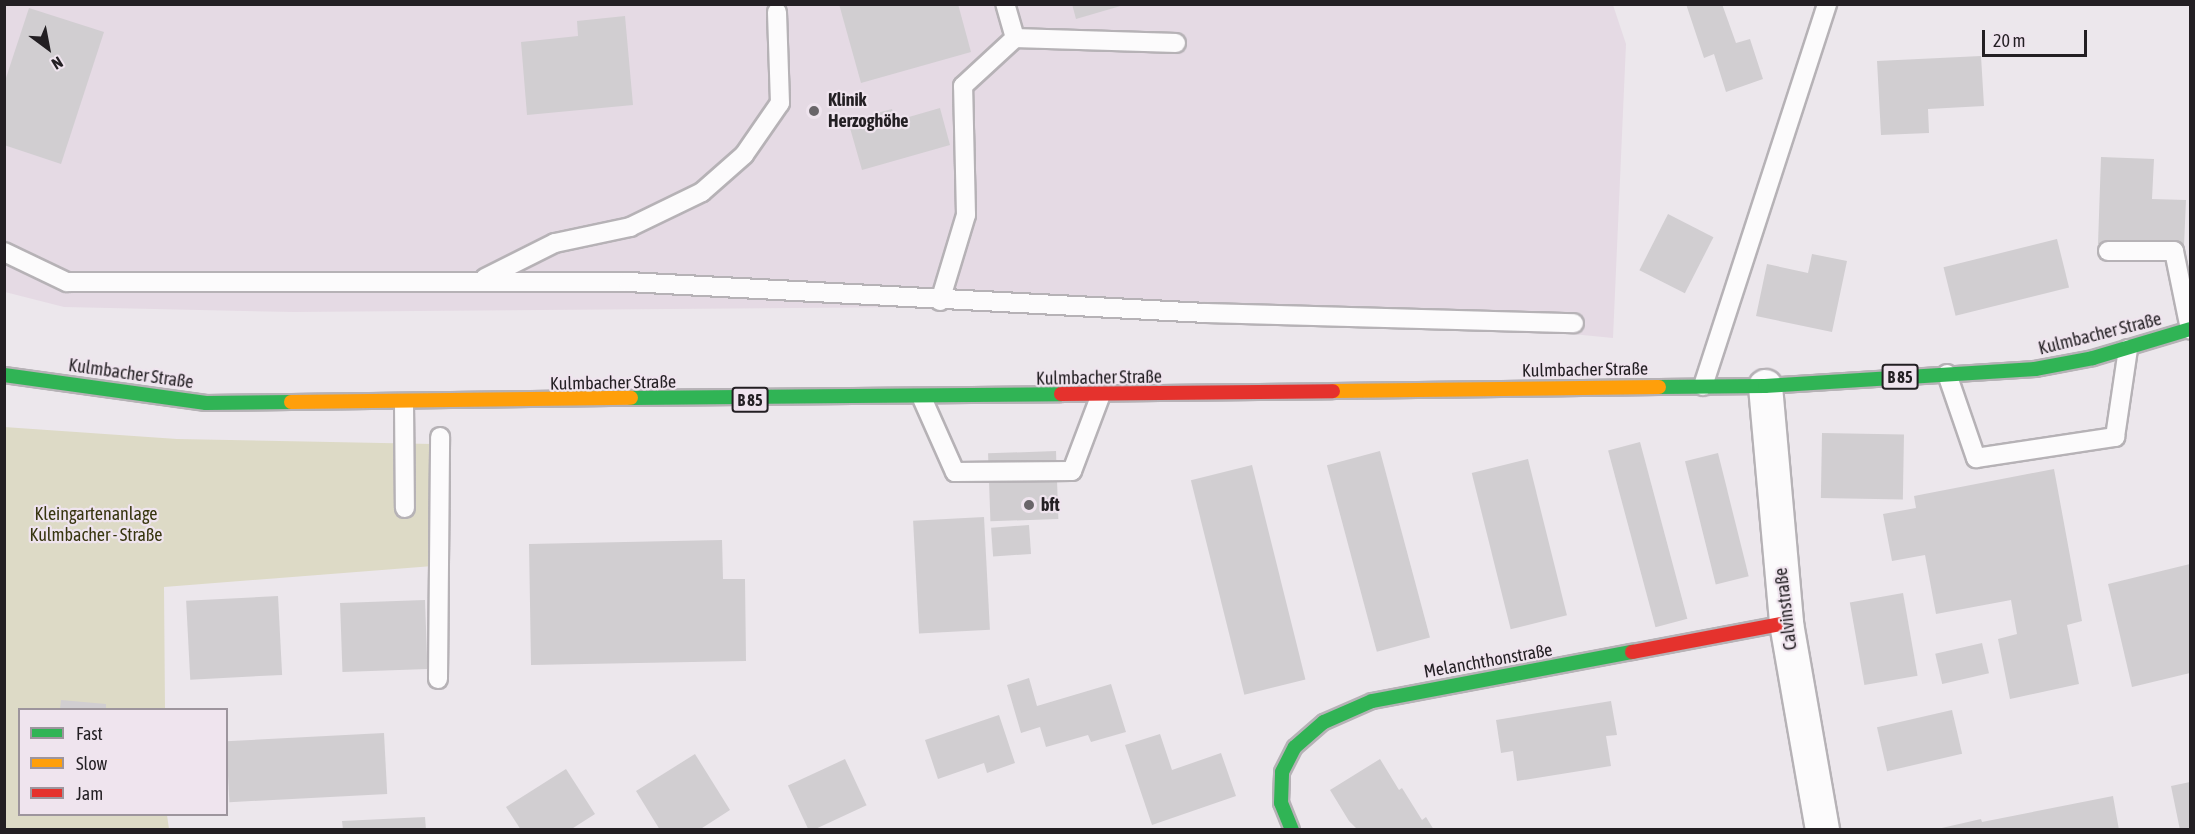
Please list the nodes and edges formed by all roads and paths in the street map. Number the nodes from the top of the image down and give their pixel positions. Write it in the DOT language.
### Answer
graph roads {
  1 [pos="1005,4"];
  2 [pos="1827,4"];
  3 [pos="777,12"];
  4 [pos="1015,38"];
  5 [pos="1176,42"];
  6 [pos="2108,251"];
  7 [pos="4,252"];
  8 [pos="483,279"];
  9 [pos="940,301"];
  10 [pos="1575,323"];
  11 [pos="2190,329"];
  12 [pos="2128,349"];
  13 [pos="1947,374"];
  14 [pos="4,375"];
  15 [pos="1703,386"];
  16 [pos="1765,386"];
  17 [pos="1100,396"];
  18 [pos="922,398"];
  19 [pos="404,403"];
  20 [pos="440,437"];
  21 [pos="405,508"];
  22 [pos="1786,623"];
  23 [pos="438,679"];
  24 [pos="1292,830"];
  25 [pos="1822,830"];
  1 -- 4 [label="lane"];
  2 -- 15 [label="lane"];
  3 -- 8 [label="lane"];
  4 -- 5 [label="lane"];
  4 -- 9 [label="lane"];
  6 -- 11 [label="lane"];
  7 -- 8 [label="lane"];
  8 -- 9 [label="lane"];
  9 -- 10 [label="lane"];
  11 -- 12 [label="main road, Kulmbacher Straße / B 85"];
  12 -- 13 [label="main road, Kulmbacher Straße / B 85"];
  12 -- 13 [label="lane"];
  13 -- 16 [label="main road, Kulmbacher Straße / B 85"];
  14 -- 19 [label="main road, Kulmbacher Straße / B 85"];
  15 -- 16 [label="main road, Kulmbacher Straße / B 85"];
  15 -- 17 [label="main road, Kulmbacher Straße / B 85"];
  16 -- 22 [label="street, Calvinstraße"];
  17 -- 18 [label="main road, Kulmbacher Straße / B 85"];
  17 -- 18 [label="lane"];
  18 -- 19 [label="main road, Kulmbacher Straße / B 85"];
  19 -- 21 [label="lane"];
  20 -- 23 [label="lane"];
  22 -- 24 [label="main road, Melanchthonstraße"];
  22 -- 25 [label="street, Calvinstraße"];
}
